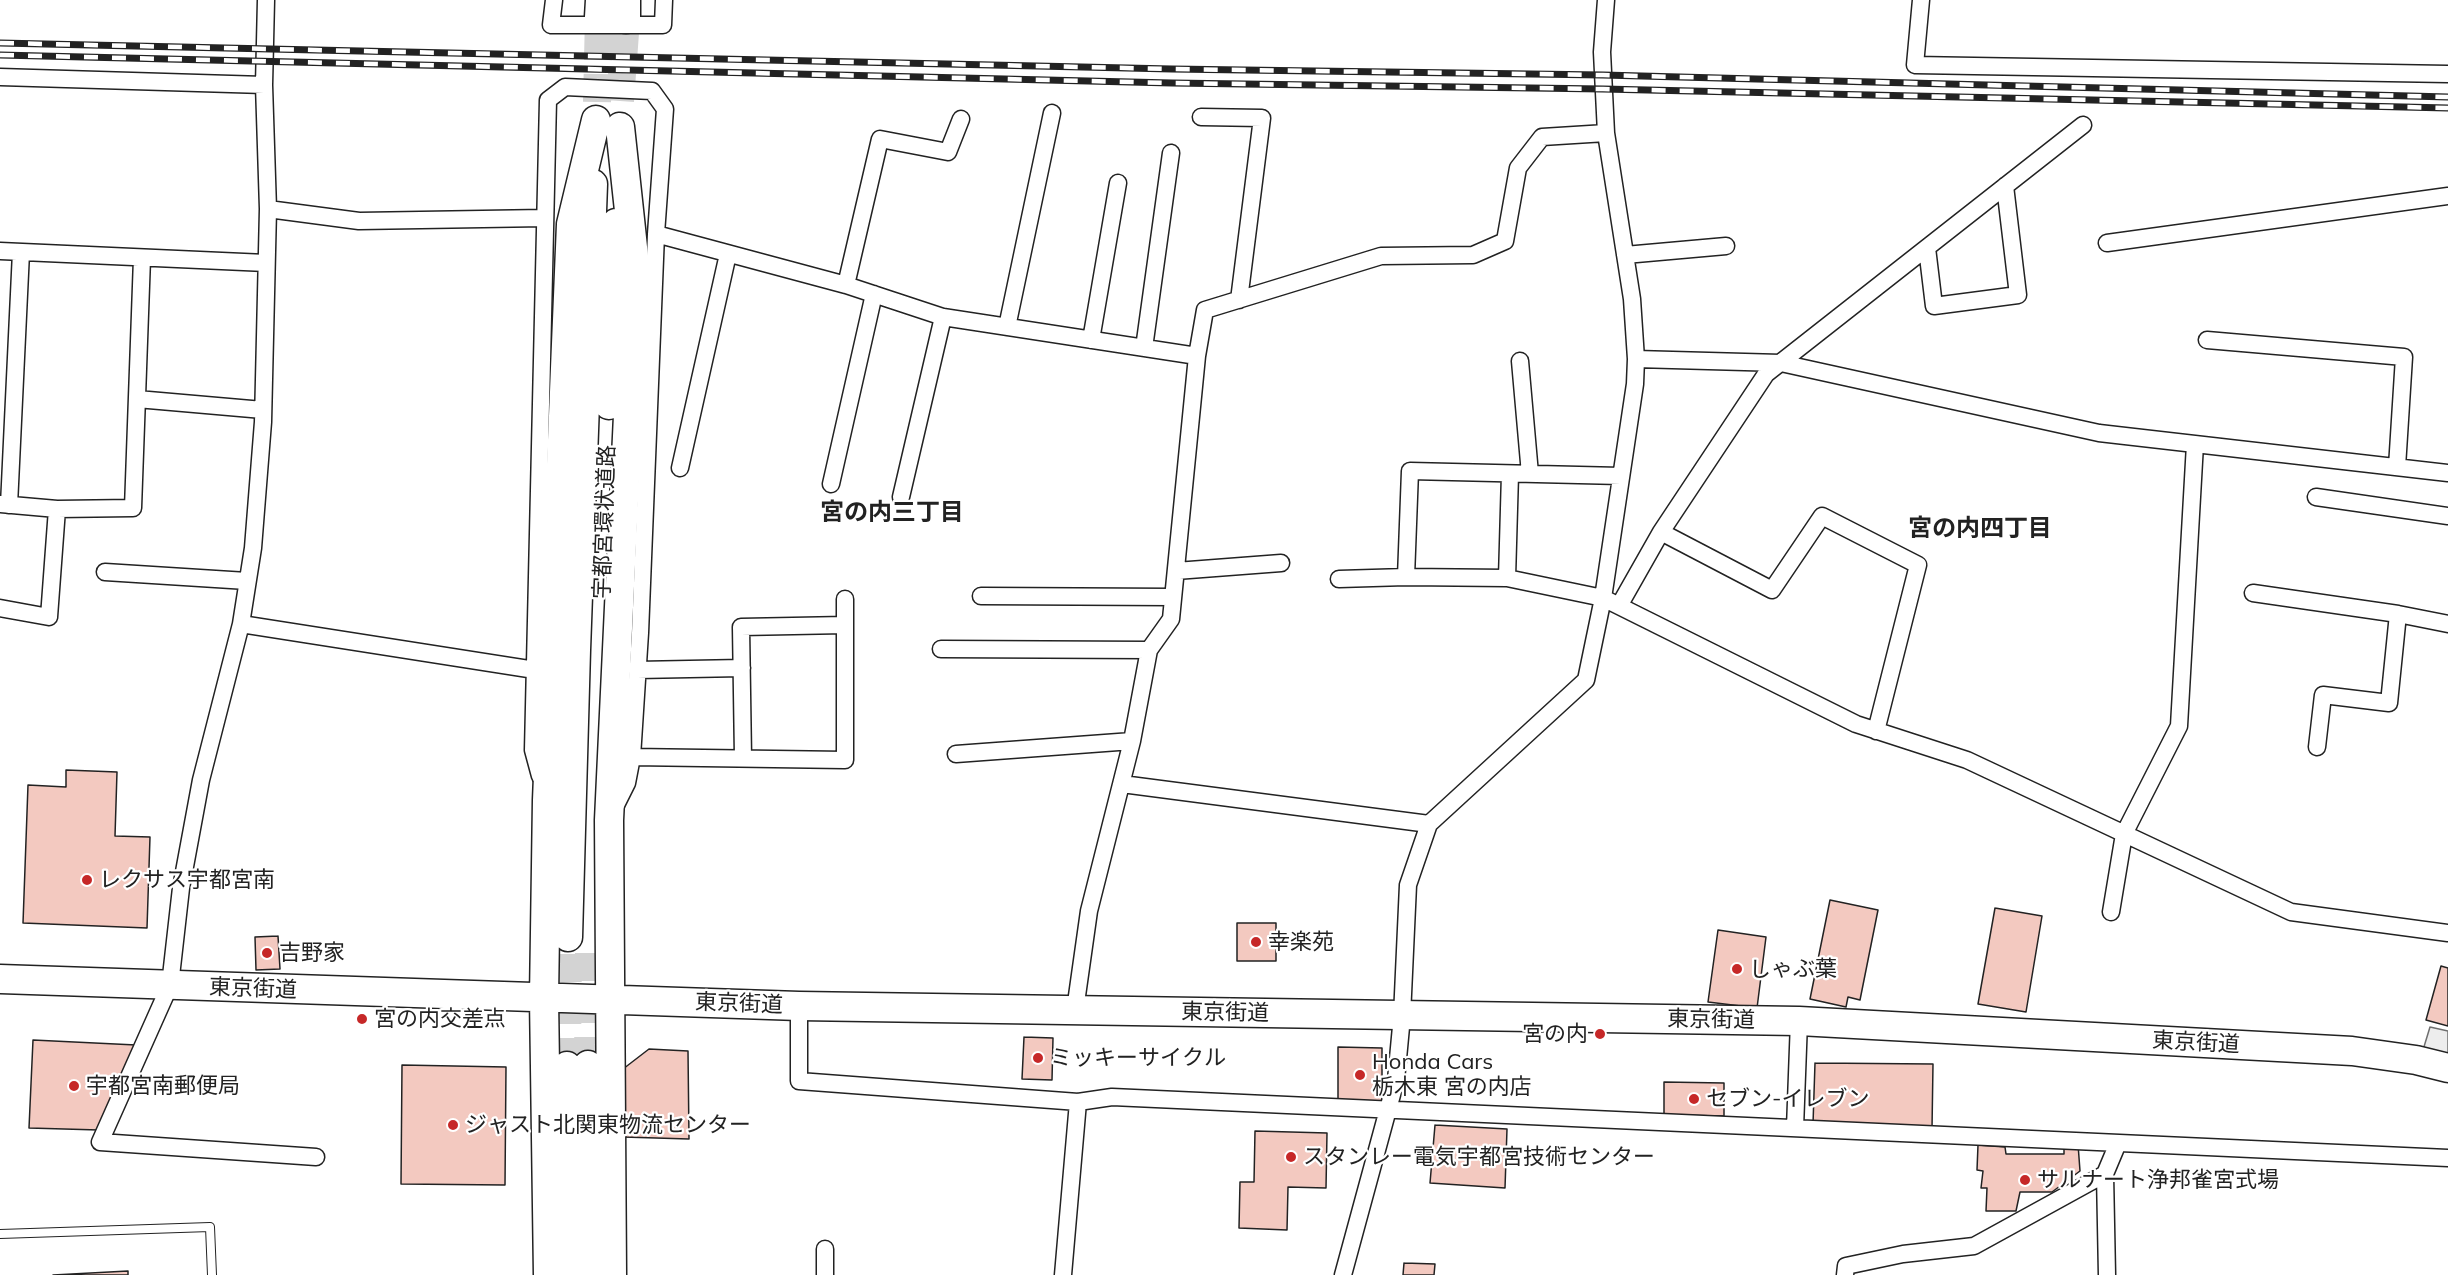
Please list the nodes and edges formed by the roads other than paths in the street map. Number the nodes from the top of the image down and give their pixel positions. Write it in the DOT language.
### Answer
graph roads {
  1 [pos="266,0"];
  2 [pos="554,0"];
  3 [pos="664,0"];
  4 [pos="1606,0"];
  5 [pos="1921,0"];
  6 [pos="2448,74"];
  7 [pos="0,77"];
  8 [pos="264,85"];
  9 [pos="608,113"];
  10 [pos="1052,113"];
  11 [pos="1202,117"];
  12 [pos="961,119"];
  13 [pos="2083,125"];
  14 [pos="1606,133"];
  15 [pos="1171,153"];
  16 [pos="1118,183"];
  17 [pos="2005,186"];
  18 [pos="2448,196"];
  19 [pos="268,209"];
  20 [pos="544,218"];
  21 [pos="656,234"];
  22 [pos="2107,243"];
  23 [pos="1726,246"];
  24 [pos="1927,248"];
  25 [pos="0,251"];
  26 [pos="21,252"];
  27 [pos="728,254"];
  28 [pos="1625,255"];
  29 [pos="142,258"];
  30 [pos="266,263"];
  31 [pos="846,285"];
  32 [pos="874,294"];
  33 [pos="1239,300"];
  34 [pos="943,317"];
  35 [pos="1007,327"];
  36 [pos="1090,340"];
  37 [pos="2207,340"];
  38 [pos="1143,348"];
  39 [pos="1197,356"];
  40 [pos="1636,359"];
  41 [pos="1520,362"];
  42 [pos="1781,363"];
  43 [pos="137,399"];
  44 [pos="263,410"];
  45 [pos="2195,444"];
  46 [pos="2397,467"];
  47 [pos="680,468"];
  48 [pos="2448,473"];
  49 [pos="1510,474"];
  50 [pos="1530,474"];
  51 [pos="1621,476"];
  52 [pos="831,484"];
  53 [pos="2316,496"];
  54 [pos="901,497"];
  55 [pos="5,505"];
  56 [pos="57,509"];
  57 [pos="2448,516"];
  58 [pos="1661,532"];
  59 [pos="1281,563"];
  60 [pos="1176,571"];
  61 [pos="105,572"];
  62 [pos="1406,578"];
  63 [pos="1507,578"];
  64 [pos="1339,579"];
  65 [pos="248,581"];
  66 [pos="2253,593"];
  67 [pos="981,596"];
  68 [pos="1173,597"];
  69 [pos="1604,598"];
  70 [pos="845,599"];
  71 [pos="1619,606"];
  72 [pos="0,608"];
  73 [pos="2398,614"];
  74 [pos="241,624"];
  75 [pos="2448,624"];
  76 [pos="845,625"];
  77 [pos="941,649"];
  78 [pos="1149,650"];
  79 [pos="742,668"];
  80 [pos="535,670"];
  81 [pos="637,670"];
  82 [pos="1876,730"];
  83 [pos="1132,741"];
  84 [pos="2317,747"];
  85 [pos="956,754"];
  86 [pos="632,757"];
  87 [pos="743,758"];
  88 [pos="1122,784"];
  89 [pos="547,800"];
  90 [pos="609,820"];
  91 [pos="1429,824"];
  92 [pos="2124,834"];
  93 [pos="2111,912"];
  94 [pos="2448,933"];
  95 [pos="579,940"];
  96 [pos="0,979"];
  97 [pos="170,985"];
  98 [pos="544,998"];
  99 [pos="609,1000"];
  100 [pos="799,1006"];
  101 [pos="1075,1010"];
  102 [pos="1402,1016"];
  103 [pos="1799,1022"];
  104 [pos="2448,1068"];
  105 [pos="1077,1102"];
  106 [pos="1388,1109"];
  107 [pos="1795,1128"];
  108 [pos="2118,1143"];
  109 [pos="316,1158"];
  110 [pos="2448,1158"];
  111 [pos="2105,1174"];
  112 [pos="0,1234"];
  113 [pos="825,1249"];
  114 [pos="212,1275"];
  115 [pos="548,1275"];
  116 [pos="569,1275"];
  117 [pos="592,1275"];
  118 [pos="612,1275"];
  119 [pos="825,1275"];
  120 [pos="1063,1275"];
  121 [pos="1343,1275"];
  122 [pos="1845,1275"];
  123 [pos="2107,1275"];
  1 -- 8 [label="street"];
  2 -- 3 [label="street"];
  4 -- 14 [label="street"];
  5 -- 6 [label="street"];
  7 -- 8 [label="street"];
  8 -- 19 [label="street"];
  9 -- 89 [label="highway"];
  9 -- 90 [label="highway"];
  9 -- 95 [label="highway, 宇都宮環状道路"];
  10 -- 35 [label="street"];
  11 -- 33 [label="street"];
  12 -- 31 [label="street"];
  13 -- 17 [label="street"];
  14 -- 28 [label="street"];
  14 -- 33 [label="street"];
  15 -- 38 [label="street"];
  16 -- 36 [label="street"];
  17 -- 24 [label="street"];
  17 -- 24 [label="street"];
  18 -- 22 [label="street"];
  19 -- 20 [label="street"];
  19 -- 30 [label="street"];
  20 -- 21 [label="street"];
  20 -- 80 [label="street"];
  21 -- 27 [label="street"];
  21 -- 81 [label="street"];
  23 -- 28 [label="street"];
  24 -- 42 [label="street"];
  25 -- 26 [label="street"];
  26 -- 29 [label="street"];
  26 -- 55 [label="street"];
  27 -- 31 [label="street"];
  27 -- 47 [label="street"];
  28 -- 40 [label="street"];
  29 -- 30 [label="street"];
  29 -- 43 [label="street"];
  30 -- 44 [label="street"];
  31 -- 32 [label="street"];
  32 -- 34 [label="street"];
  32 -- 52 [label="street"];
  33 -- 39 [label="street"];
  34 -- 35 [label="street"];
  34 -- 54 [label="street"];
  35 -- 36 [label="street"];
  36 -- 38 [label="street"];
  37 -- 46 [label="street"];
  38 -- 39 [label="street"];
  39 -- 60 [label="street"];
  40 -- 42 [label="street"];
  40 -- 51 [label="street"];
  41 -- 50 [label="street"];
  42 -- 45 [label="street"];
  42 -- 58 [label="street"];
  43 -- 44 [label="street"];
  43 -- 56 [label="street"];
  44 -- 65 [label="street"];
  45 -- 46 [label="street"];
  45 -- 92 [label="street"];
  46 -- 48 [label="street"];
  49 -- 50 [label="street"];
  49 -- 62 [label="street"];
  49 -- 63 [label="street"];
  50 -- 51 [label="street"];
  51 -- 69 [label="street"];
  53 -- 57 [label="street"];
  55 -- 56 [label="street"];
  56 -- 72 [label="street"];
  58 -- 71 [label="street"];
  58 -- 82 [label="street"];
  59 -- 60 [label="street"];
  60 -- 68 [label="street"];
  61 -- 65 [label="street"];
  62 -- 63 [label="street"];
  62 -- 64 [label="street"];
  63 -- 69 [label="street"];
  65 -- 74 [label="street"];
  66 -- 73 [label="street"];
  67 -- 68 [label="street"];
  68 -- 78 [label="street"];
  69 -- 71 [label="street"];
  69 -- 91 [label="street"];
  70 -- 76 [label="street"];
  71 -- 82 [label="street"];
  73 -- 75 [label="street"];
  73 -- 84 [label="street"];
  74 -- 80 [label="street"];
  74 -- 97 [label="street"];
  76 -- 79 [label="street"];
  76 -- 87 [label="street"];
  77 -- 78 [label="street"];
  78 -- 83 [label="street"];
  79 -- 81 [label="street"];
  79 -- 87 [label="street"];
  80 -- 89 [label="street"];
  81 -- 86 [label="street"];
  82 -- 92 [label="street"];
  83 -- 85 [label="street"];
  83 -- 88 [label="street"];
  86 -- 87 [label="street"];
  86 -- 90 [label="street"];
  88 -- 91 [label="street"];
  88 -- 101 [label="street"];
  89 -- 98 [label="highway"];
  90 -- 99 [label="highway"];
  91 -- 102 [label="street"];
  92 -- 93 [label="street"];
  92 -- 94 [label="street"];
  96 -- 97 [label="highway, 東京街道"];
  97 -- 98 [label="highway, 東京街道"];
  97 -- 109 [label="street"];
  98 -- 99 [label="highway, 東京街道"];
  98 -- 115 [label="highway"];
  99 -- 100 [label="highway, 東京街道"];
  99 -- 118 [label="highway"];
  100 -- 101 [label="highway, 東京街道"];
  100 -- 105 [label="street"];
  101 -- 102 [label="highway, 東京街道"];
  102 -- 103 [label="highway, 東京街道"];
  102 -- 106 [label="street"];
  103 -- 104 [label="highway, 東京街道"];
  103 -- 107 [label="street"];
  105 -- 106 [label="street"];
  105 -- 120 [label="street"];
  106 -- 107 [label="street"];
  106 -- 121 [label="street"];
  107 -- 108 [label="street"];
  108 -- 110 [label="street"];
  108 -- 111 [label="street"];
  111 -- 122 [label="street"];
  111 -- 123 [label="street"];
  112 -- 114 [label="lane"];
  113 -- 119 [label="street"];
  116 -- 117 [label="highway"];
}
